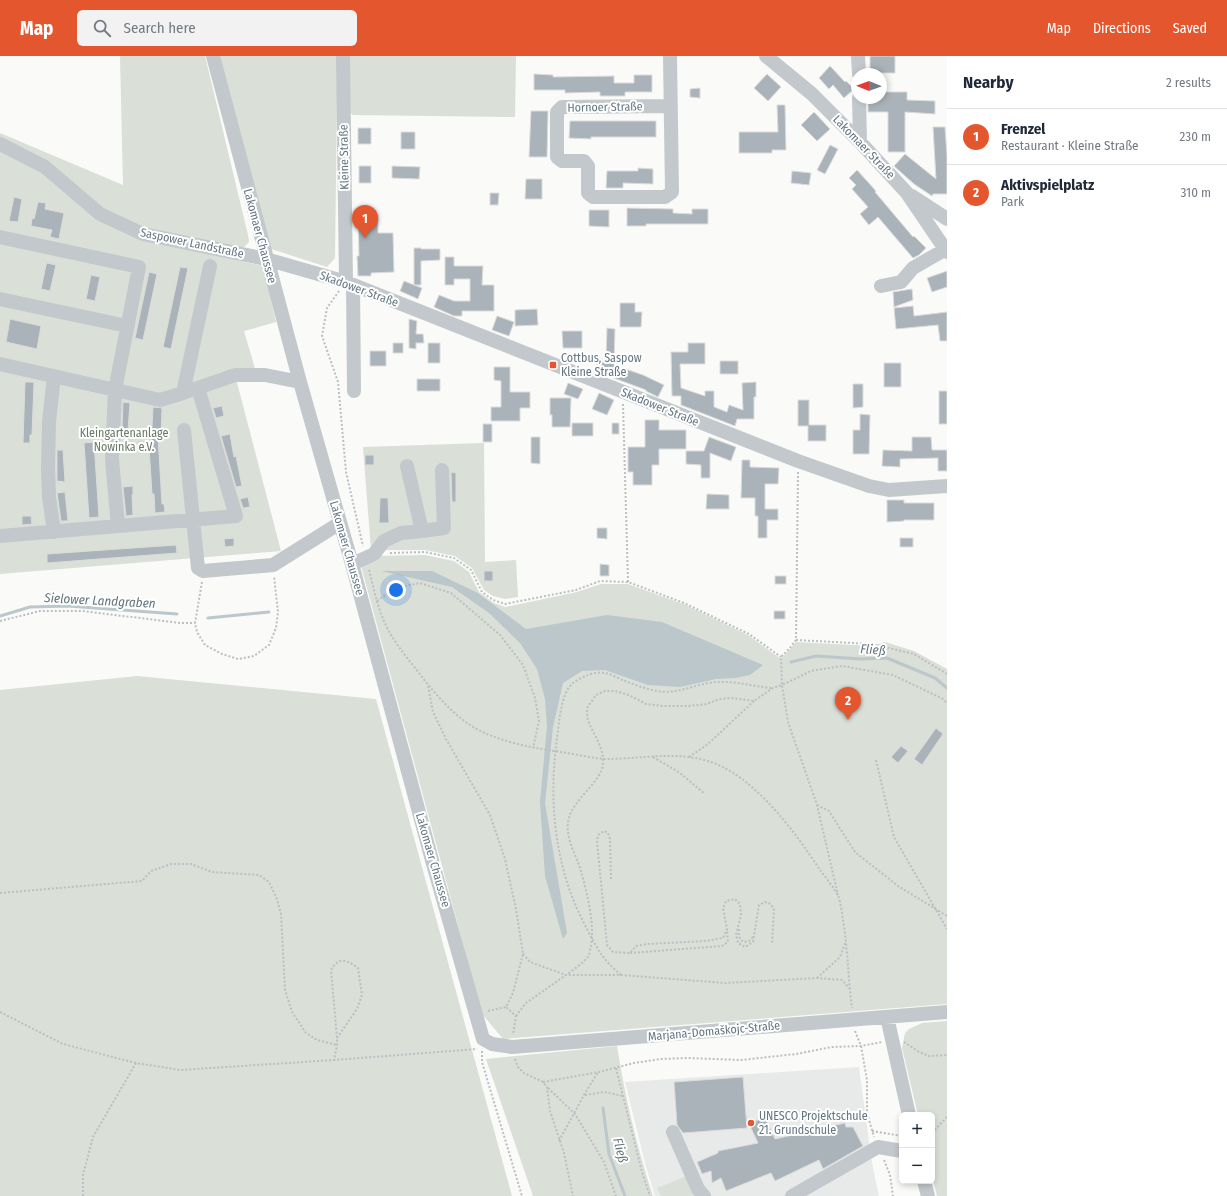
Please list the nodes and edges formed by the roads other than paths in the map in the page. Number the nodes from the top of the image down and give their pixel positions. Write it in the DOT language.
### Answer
graph roads {
  1 [pos="213,56"];
  2 [pos="343,56"];
  3 [pos="670,56"];
  4 [pos="766,56"];
  5 [pos="858,56"];
  6 [pos="859,68"];
  7 [pos="859,104"];
  8 [pos="670,106"];
  9 [pos="860,142"];
  10 [pos="0,144"];
  11 [pos="907,193"];
  12 [pos="947,219"];
  13 [pos="0,237"];
  14 [pos="946,250"];
  15 [pos="266,259"];
  16 [pos="210,266"];
  17 [pos="349,284"];
  18 [pos="881,286"];
  19 [pos="0,299"];
  20 [pos="127,326"];
  21 [pos="0,364"];
  22 [pos="54,376"];
  23 [pos="300,382"];
  24 [pos="198,388"];
  25 [pos="115,390"];
  26 [pos="354,391"];
  27 [pos="182,393"];
  28 [pos="184,430"];
  29 [pos="406,466"];
  30 [pos="442,470"];
  31 [pos="947,486"];
  32 [pos="192,520"];
  33 [pos="340,523"];
  34 [pos="118,526"];
  35 [pos="422,531"];
  36 [pos="54,532"];
  37 [pos="0,536"];
  38 [pos="352,564"];
  39 [pos="947,1012"];
  40 [pos="887,1017"];
  41 [pos="483,1039"];
  42 [pos="908,1112"];
  43 [pos="673,1132"];
  44 [pos="899,1150"];
  45 [pos="925,1184"];
  46 [pos="704,1196"];
  47 [pos="792,1196"];
  48 [pos="928,1196"];
  1 -- 15 [label="street, Lakomaer Chaussee"];
  2 -- 17 [label="street, Kleine Straße"];
  3 -- 8 [label="street, Hornoer Straße"];
  4 -- 9 [label="street, Lakomaer Straße"];
  5 -- 6 [label="street"];
  7 -- 9 [label="street"];
  8 -- 8 [label="street, Hornoer Straße"];
  9 -- 11 [label="street, Lakomaer Straße"];
  10 -- 15 [label="street, Saspower Landstraße"];
  11 -- 12 [label="street"];
  11 -- 14 [label="street, Lakomaer Straße"];
  13 -- 20 [label="street"];
  14 -- 18 [label="street"];
  15 -- 17 [label="street, Skadower Straße"];
  15 -- 23 [label="street, Lakomaer Chaussee"];
  16 -- 27 [label="street"];
  17 -- 26 [label="street, Kleine Straße"];
  17 -- 31 [label="street, Skadower Straße"];
  19 -- 20 [label="street"];
  20 -- 25 [label="street"];
  21 -- 22 [label="street"];
  22 -- 25 [label="street"];
  22 -- 36 [label="street"];
  23 -- 24 [label="street"];
  23 -- 33 [label="street, Lakomaer Chaussee"];
  24 -- 27 [label="street"];
  24 -- 32 [label="street"];
  25 -- 27 [label="street"];
  25 -- 34 [label="street"];
  28 -- 32 [label="street"];
  29 -- 35 [label="street"];
  30 -- 35 [label="street"];
  32 -- 33 [label="street"];
  32 -- 34 [label="street"];
  33 -- 38 [label="street, Lakomaer Chaussee"];
  34 -- 36 [label="street"];
  35 -- 38 [label="street"];
  36 -- 37 [label="street"];
  38 -- 41 [label="street, Lakomaer Chaussee"];
  39 -- 40 [label="street, Marjana-Domaškojc-Straße"];
  40 -- 41 [label="street, Marjana-Domaškojc-Straße"];
  40 -- 42 [label="street"];
  43 -- 46 [label="street"];
  44 -- 47 [label="street"];
  45 -- 48 [label="street"];
}
